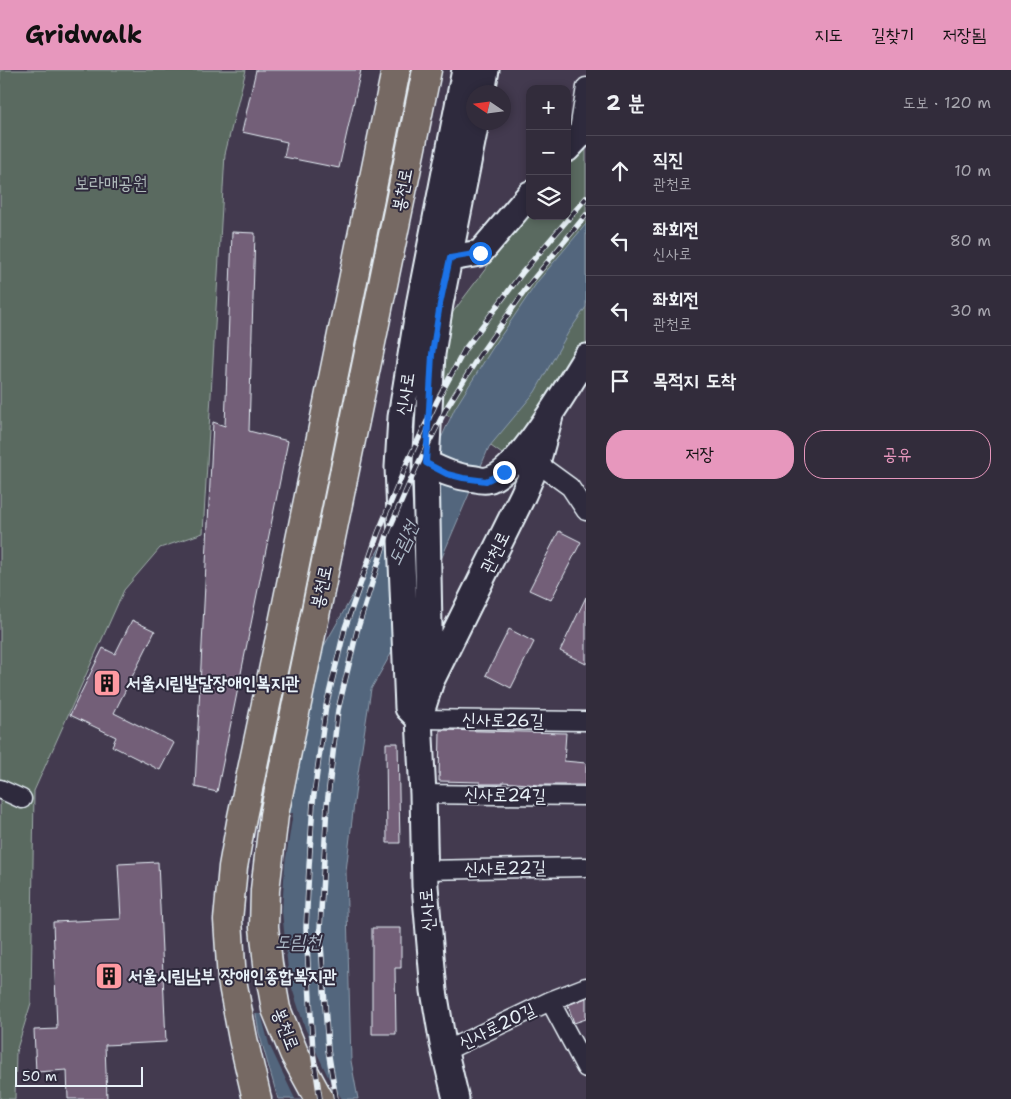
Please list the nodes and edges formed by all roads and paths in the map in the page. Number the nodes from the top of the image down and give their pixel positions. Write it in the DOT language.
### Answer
graph roads {
  1 [pos="396,70"];
  2 [pos="427,70"];
  3 [pos="465,70"];
  4 [pos="486,70"];
  5 [pos="483,85"];
  6 [pos="586,87"];
  7 [pos="474,130"];
  8 [pos="577,138"];
  9 [pos="526,199"];
  10 [pos="450,258"];
  11 [pos="430,302"];
  12 [pos="586,357"];
  13 [pos="550,416"];
  14 [pos="426,463"];
  15 [pos="537,463"];
  16 [pos="586,512"];
  17 [pos="430,684"];
  18 [pos="413,713"];
  19 [pos="586,721"];
  20 [pos="0,789"];
  21 [pos="423,794"];
  22 [pos="586,796"];
  23 [pos="22,799"];
  24 [pos="586,867"];
  25 [pos="424,870"];
  26 [pos="586,987"];
  27 [pos="550,1001"];
  28 [pos="445,1051"];
  29 [pos="586,1068"];
  30 [pos="257,1099"];
  31 [pos="319,1099"];
  32 [pos="456,1099"];
  1 -- 30 [label="main road, 봉천로"];
  2 -- 31 [label="main road, 봉천로"];
  3 -- 11 [label="main road, 신사로"];
  4 -- 5 [label="main road"];
  6 -- 8 [label="street"];
  7 -- 10 [label="main road, 신사로"];
  9 -- 10 [label="main road"];
  10 -- 11 [label="main road, 신사로"];
  11 -- 14 [label="main road, 신사로"];
  11 -- 18 [label="main road, 신사로"];
  12 -- 13 [label="main road, 관천로"];
  13 -- 14 [label="main road, 관천로"];
  13 -- 15 [label="main road, 관천로"];
  14 -- 17 [label="main road, 신사로"];
  15 -- 16 [label="street"];
  15 -- 17 [label="main road, 관천로"];
  17 -- 18 [label="main road, 신사로"];
  18 -- 19 [label="street, 신사로26길"];
  18 -- 21 [label="main road, 신사로"];
  20 -- 23 [label="street"];
  21 -- 22 [label="street, 신사로24길"];
  21 -- 25 [label="main road, 신사로"];
  24 -- 25 [label="street, 신사로22길"];
  25 -- 28 [label="main road, 신사로"];
  26 -- 27 [label="street, 신사로20길"];
  27 -- 28 [label="street, 신사로20길"];
  27 -- 29 [label="street, 신사로20길"];
  28 -- 32 [label="main road, 신사로"];
}
